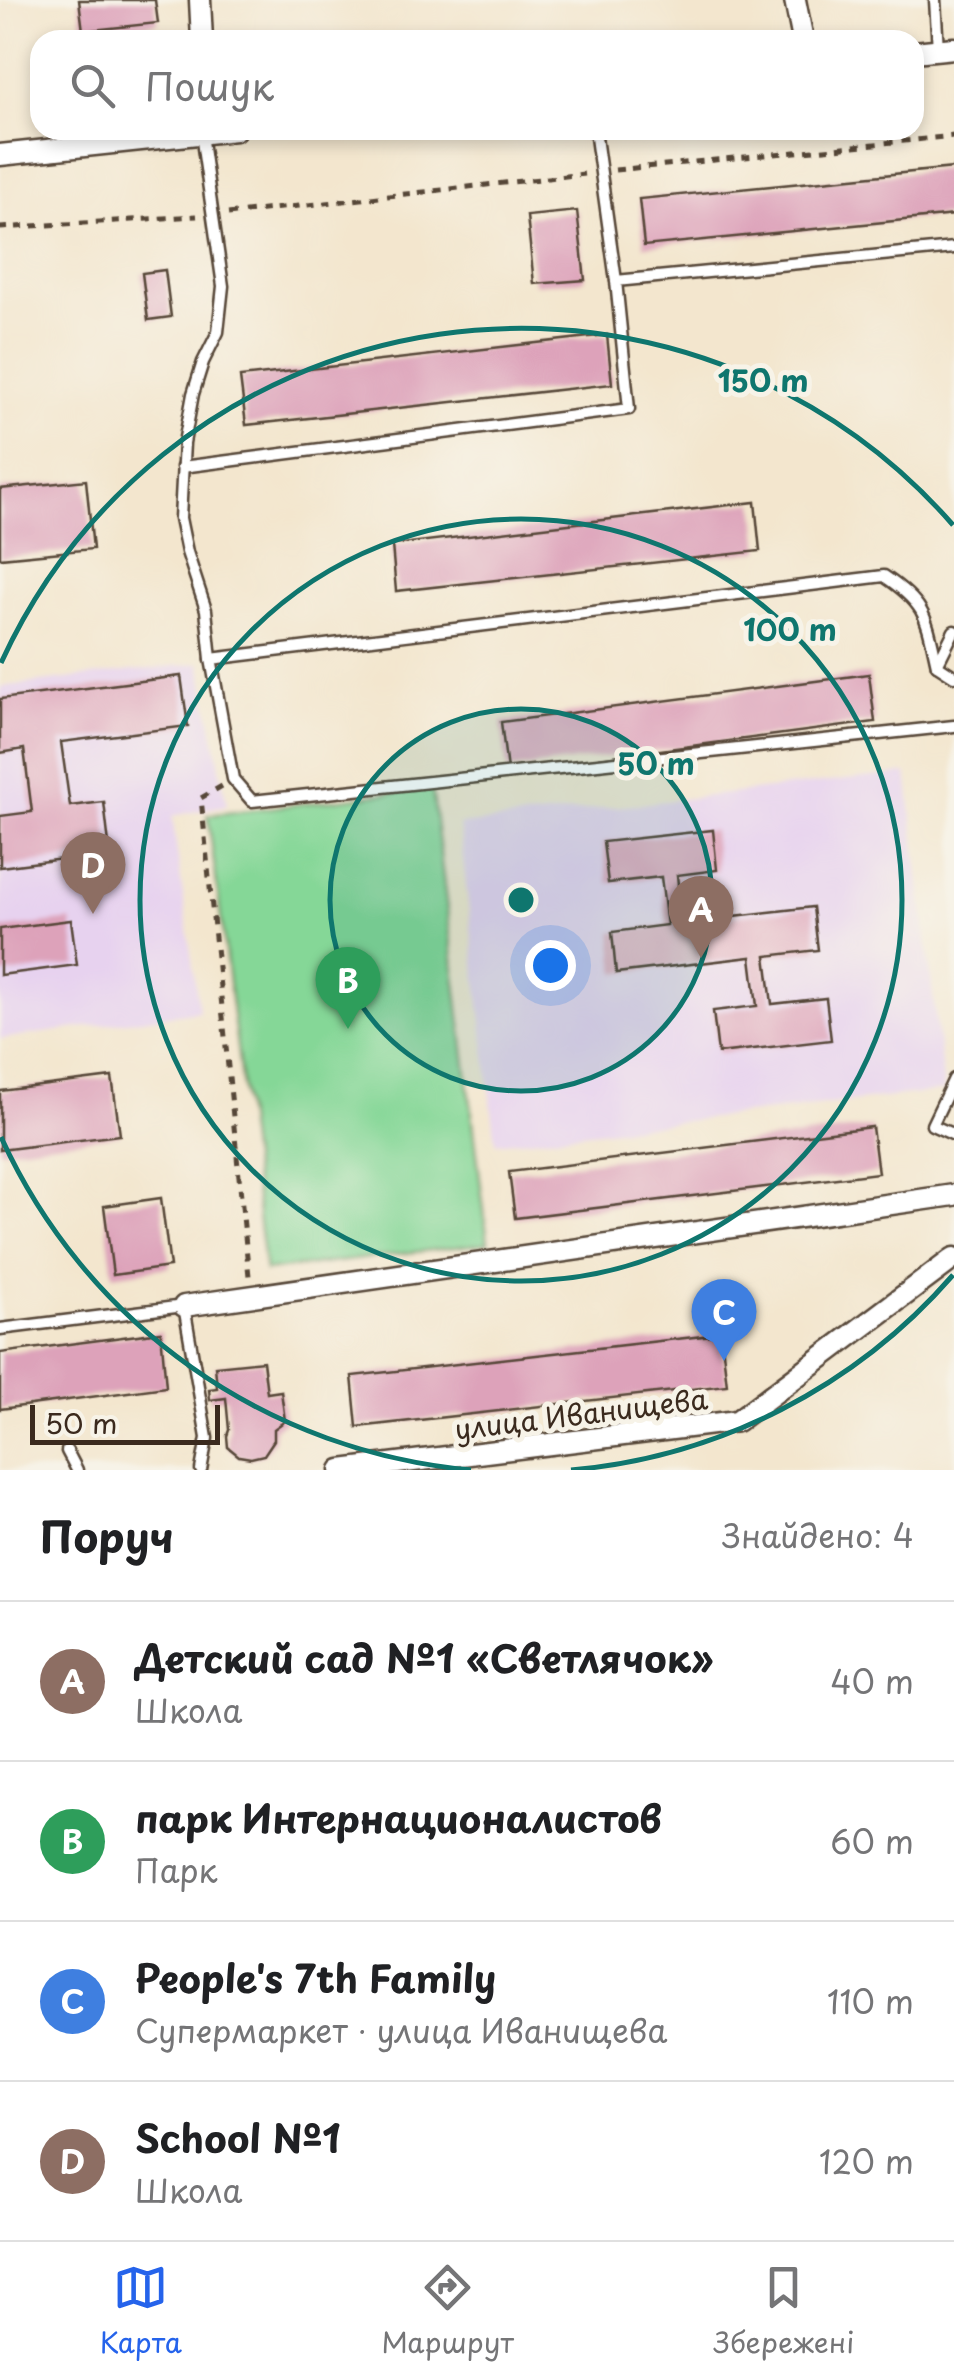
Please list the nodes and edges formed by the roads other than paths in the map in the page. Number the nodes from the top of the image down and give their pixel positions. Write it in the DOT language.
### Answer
graph roads {
  1 [pos="200,0"];
  2 [pos="796,0"];
  3 [pos="935,0"];
  4 [pos="202,30"];
  5 [pos="801,30"];
  6 [pos="946,48"];
  7 [pos="132,140"];
  8 [pos="203,140"];
  9 [pos="596,140"];
  10 [pos="0,155"];
  11 [pos="954,248"];
  12 [pos="616,280"];
  13 [pos="182,467"];
  14 [pos="954,631"];
  15 [pos="211,659"];
  16 [pos="937,665"];
  17 [pos="954,676"];
  18 [pos="954,726"];
  19 [pos="954,1079"];
  20 [pos="954,1135"];
  21 [pos="954,1195"];
  22 [pos="954,1258"];
  23 [pos="184,1306"];
  24 [pos="0,1330"];
  25 [pos="67,1451"];
  26 [pos="76,1470"];
  27 [pos="200,1470"];
  28 [pos="341,1470"];
  1 -- 4 [label="street"];
  2 -- 5 [label="street"];
  3 -- 6 [label="lane"];
  7 -- 10 [label="street"];
  8 -- 13 [label="lane"];
  9 -- 12 [label="lane"];
  11 -- 12 [label="lane"];
  12 -- 13 [label="lane"];
  13 -- 15 [label="lane"];
  14 -- 16 [label="lane"];
  15 -- 16 [label="lane"];
  15 -- 18 [label="lane"];
  16 -- 17 [label="lane"];
  19 -- 20 [label="lane"];
  21 -- 23 [label="street"];
  22 -- 28 [label="street, улица Иванищева"];
  23 -- 24 [label="lane"];
  23 -- 27 [label="lane"];
  25 -- 26 [label="lane"];
}
